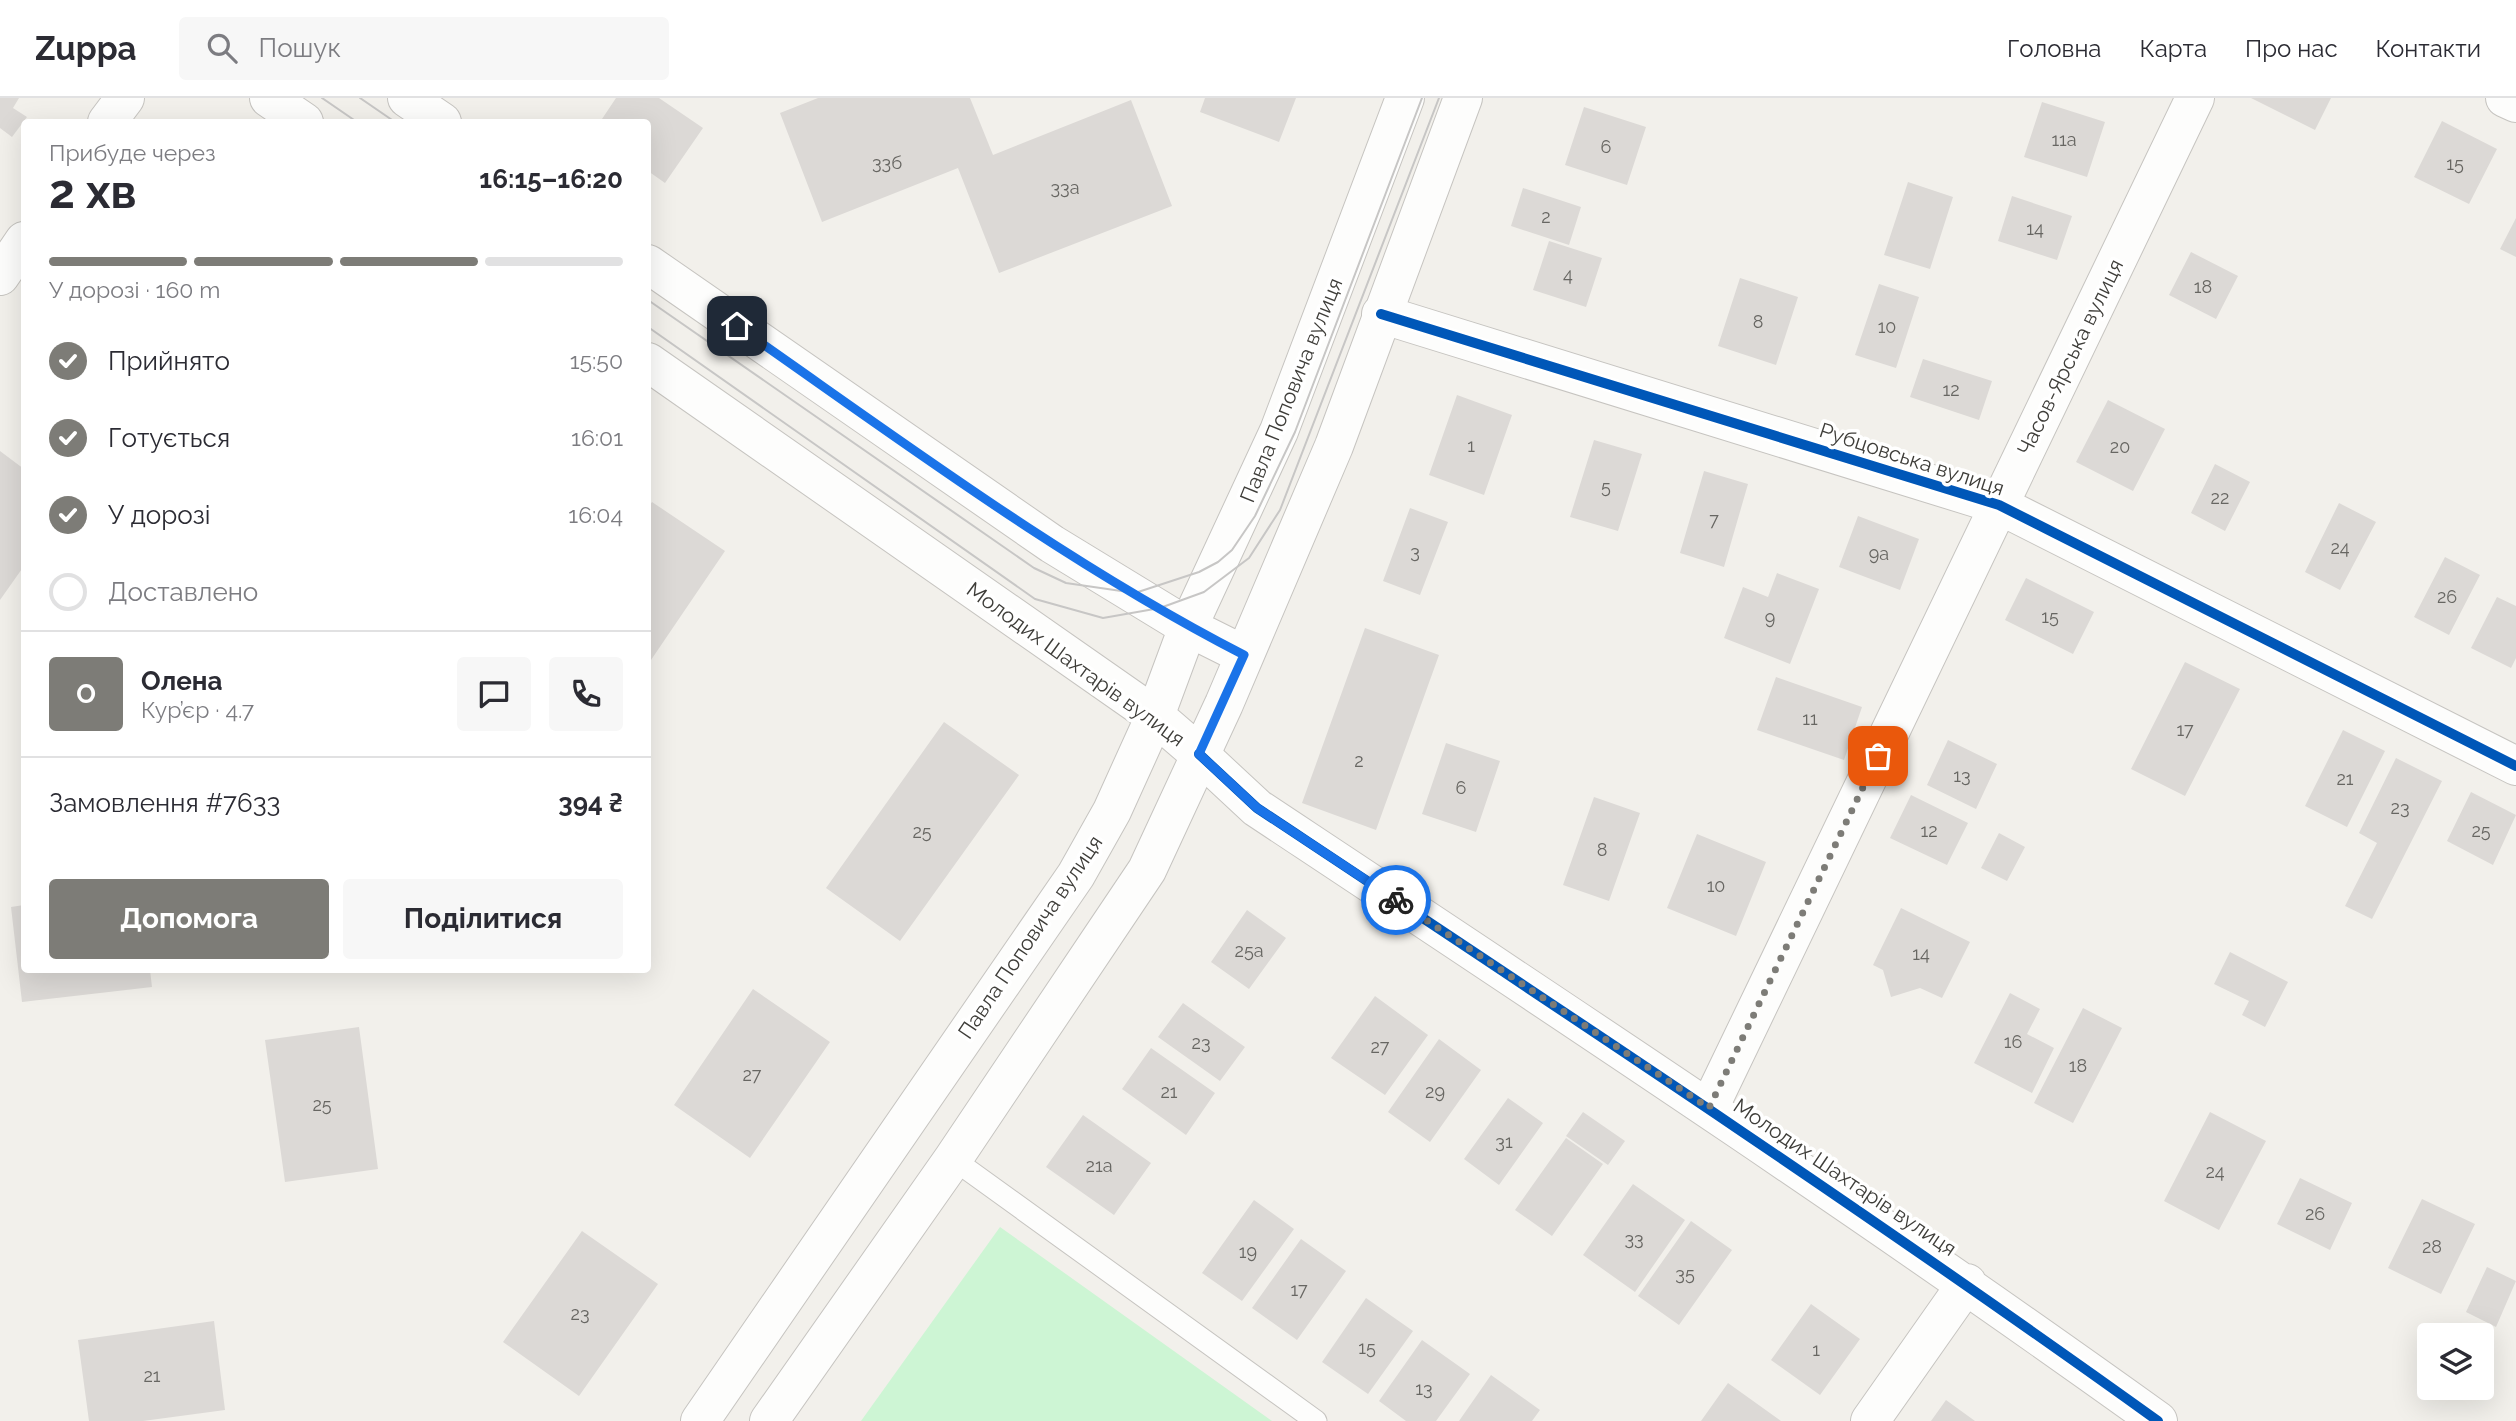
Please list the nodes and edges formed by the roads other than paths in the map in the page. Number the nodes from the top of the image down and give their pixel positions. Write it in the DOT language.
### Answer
graph roads {
  1 [pos="125,98"];
  2 [pos="269,98"];
  3 [pos="407,98"];
  4 [pos="1405,98"];
  5 [pos="1463,98"];
  6 [pos="2196,98"];
  7 [pos="2505,98"];
  8 [pos="2516,103"];
  9 [pos="109,119"];
  10 [pos="300,119"];
  11 [pos="438,119"];
  12 [pos="21,245"];
  13 [pos="651,266"];
  14 [pos="0,276"];
  15 [pos="1381,314"];
  16 [pos="651,364"];
  17 [pos="1999,505"];
  18 [pos="1188,627"];
  19 [pos="1244,655"];
  20 [pos="1155,716"];
  21 [pos="1199,754"];
  22 [pos="2516,766"];
  23 [pos="1709,1108"];
  24 [pos="953,1159"];
  25 [pos="1966,1283"];
  26 [pos="700,1421"];
  27 [pos="769,1421"];
  28 [pos="1316,1421"];
  29 [pos="1870,1421"];
  30 [pos="2158,1421"];
  1 -- 9 [label="main road"];
  2 -- 10 [label="main road"];
  3 -- 11 [label="main road"];
  4 -- 18 [label="main road, Павла Поповича вулиця"];
  5 -- 15 [label="main road"];
  6 -- 17 [label="main road, Часов-Ярська вулиця"];
  7 -- 8 [label="main road"];
  12 -- 14 [label="main road"];
  13 -- 18 [label="main road"];
  15 -- 17 [label="main road, Рубцовська вулиця"];
  15 -- 19 [label="main road"];
  16 -- 20 [label="main road, Молодих Шахтарів вулиця"];
  17 -- 22 [label="main road, Рубцовська вулиця"];
  17 -- 23 [label="main road, Часов-Ярська вулиця"];
  18 -- 19 [label="main road"];
  18 -- 20 [label="main road, Павла Поповича вулиця"];
  19 -- 21 [label="main road"];
  20 -- 21 [label="main road, Молодих Шахтарів вулиця"];
  20 -- 26 [label="main road, Павла Поповича вулиця"];
  21 -- 23 [label="main road, Молодих Шахтарів вулиця"];
  21 -- 24 [label="main road"];
  23 -- 25 [label="main road, Молодих Шахтарів вулиця"];
  24 -- 27 [label="main road"];
  24 -- 28 [label="lane"];
  25 -- 29 [label="main road"];
  25 -- 30 [label="main road, Молодих Шахтарів вулиця"];
}
